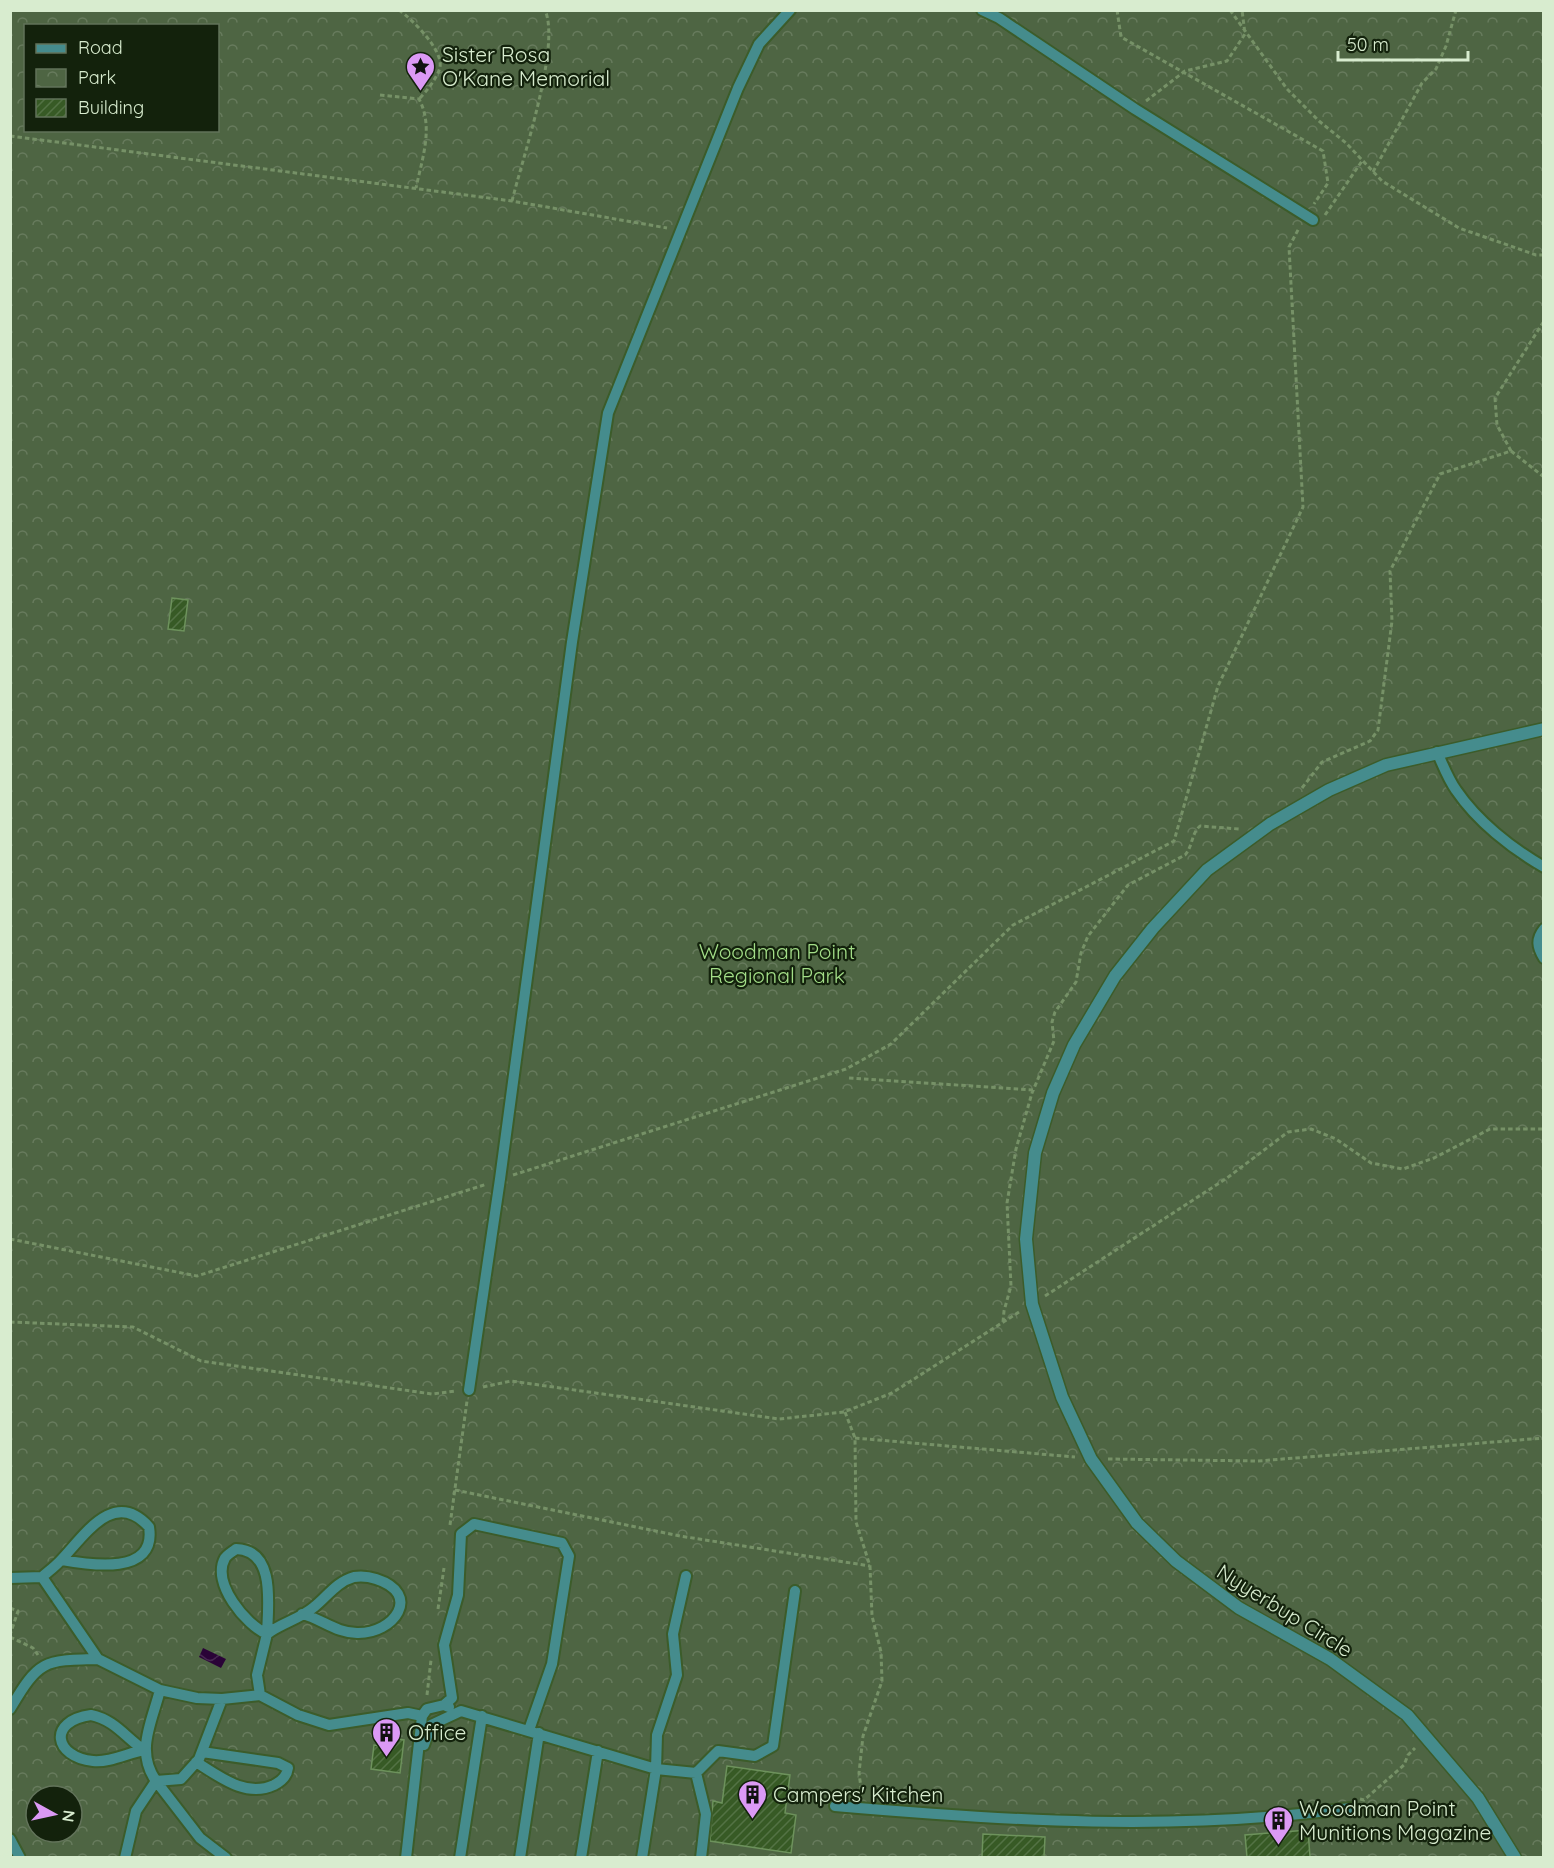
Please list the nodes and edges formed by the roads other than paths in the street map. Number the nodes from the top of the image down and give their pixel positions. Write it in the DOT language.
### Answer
graph roads {
  1 [pos="790,10"];
  2 [pos="982,10"];
  3 [pos="1309,218"];
  4 [pos="1544,729"];
  5 [pos="1437,752"];
  6 [pos="1544,867"];
  7 [pos="1544,929"];
  8 [pos="1544,958"];
  9 [pos="469,1390"];
  10 [pos="62,1560"];
  11 [pos="42,1576"];
  12 [pos="686,1576"];
  13 [pos="10,1578"];
  14 [pos="795,1591"];
  15 [pos="302,1614"];
  16 [pos="267,1634"];
  17 [pos="98,1659"];
  18 [pos="160,1690"];
  19 [pos="260,1695"];
  20 [pos="222,1699"];
  21 [pos="448,1702"];
  22 [pos="10,1709"];
  23 [pos="461,1711"];
  24 [pos="422,1716"];
  25 [pos="482,1716"];
  26 [pos="534,1732"];
  27 [pos="144,1750"];
  28 [pos="598,1751"];
  29 [pos="199,1757"];
  30 [pos="419,1760"];
  31 [pos="656,1769"];
  32 [pos="696,1773"];
  33 [pos="156,1781"];
  34 [pos="836,1806"];
  35 [pos="1350,1808"];
  36 [pos="10,1839"];
  37 [pos="214,1853"];
  38 [pos="20,1857"];
  39 [pos="125,1857"];
  40 [pos="226,1857"];
  41 [pos="406,1857"];
  42 [pos="460,1857"];
  43 [pos="520,1857"];
  44 [pos="581,1857"];
  45 [pos="642,1857"];
  46 [pos="701,1857"];
  47 [pos="1515,1857"];
  1 -- 9 [label="lane"];
  2 -- 3 [label="lane"];
  4 -- 5 [label="street, Nyyerbup Circle"];
  5 -- 6 [label="lane"];
  5 -- 47 [label="street, Nyyerbup Circle"];
  7 -- 8 [label="lane"];
  10 -- 10 [label="lane"];
  10 -- 11 [label="lane"];
  11 -- 13 [label="lane"];
  11 -- 17 [label="lane"];
  12 -- 31 [label="lane"];
  14 -- 32 [label="lane"];
  15 -- 15 [label="lane"];
  15 -- 16 [label="lane"];
  16 -- 16 [label="lane"];
  16 -- 19 [label="lane"];
  17 -- 18 [label="lane"];
  17 -- 22 [label="lane"];
  18 -- 20 [label="lane"];
  18 -- 27 [label="lane"];
  19 -- 20 [label="lane"];
  19 -- 24 [label="lane"];
  20 -- 29 [label="lane"];
  21 -- 23 [label="lane"];
  21 -- 24 [label="lane"];
  21 -- 26 [label="lane"];
  23 -- 25 [label="lane"];
  23 -- 30 [label="lane"];
  24 -- 30 [label="lane"];
  25 -- 26 [label="lane"];
  25 -- 42 [label="lane"];
  26 -- 28 [label="lane"];
  26 -- 43 [label="lane"];
  27 -- 27 [label="lane"];
  27 -- 33 [label="lane"];
  28 -- 31 [label="lane"];
  28 -- 44 [label="lane"];
  29 -- 29 [label="lane"];
  29 -- 33 [label="lane"];
  30 -- 41 [label="lane"];
  31 -- 32 [label="lane"];
  31 -- 45 [label="lane"];
  32 -- 46 [label="lane"];
  33 -- 37 [label="lane"];
  33 -- 39 [label="lane"];
  34 -- 35 [label="lane"];
  36 -- 38 [label="lane"];
  37 -- 40 [label="lane"];
}
